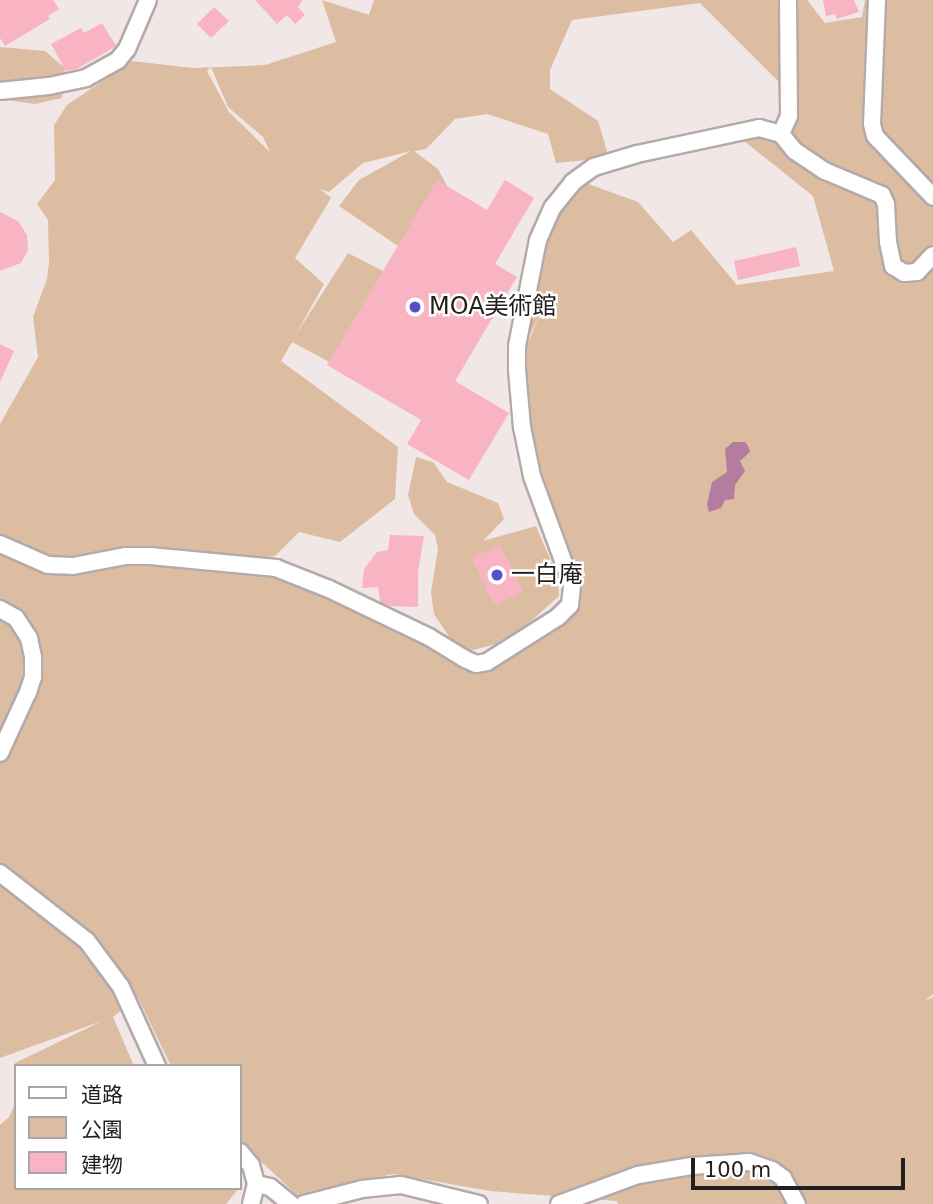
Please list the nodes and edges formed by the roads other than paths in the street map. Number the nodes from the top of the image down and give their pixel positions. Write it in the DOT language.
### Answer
graph roads {
  1 [pos="148,0"];
  2 [pos="788,0"];
  3 [pos="877,0"];
  4 [pos="0,91"];
  5 [pos="781,134"];
  6 [pos="933,197"];
  7 [pos="933,254"];
  8 [pos="0,544"];
  9 [pos="0,609"];
  10 [pos="0,752"];
  11 [pos="0,873"];
  12 [pos="156,1064"];
  13 [pos="242,1154"];
  14 [pos="256,1184"];
  15 [pos="251,1204"];
  16 [pos="291,1204"];
  17 [pos="304,1204"];
  18 [pos="480,1204"];
  19 [pos="559,1204"];
  20 [pos="797,1204"];
  1 -- 4 [label="street"];
  2 -- 5 [label="street"];
  3 -- 6 [label="street"];
  5 -- 7 [label="street"];
  5 -- 8 [label="street"];
  9 -- 10 [label="street"];
  11 -- 12 [label="street"];
  13 -- 14 [label="street"];
  14 -- 15 [label="street"];
  14 -- 16 [label="street"];
  17 -- 18 [label="street"];
  19 -- 20 [label="street"];
}
